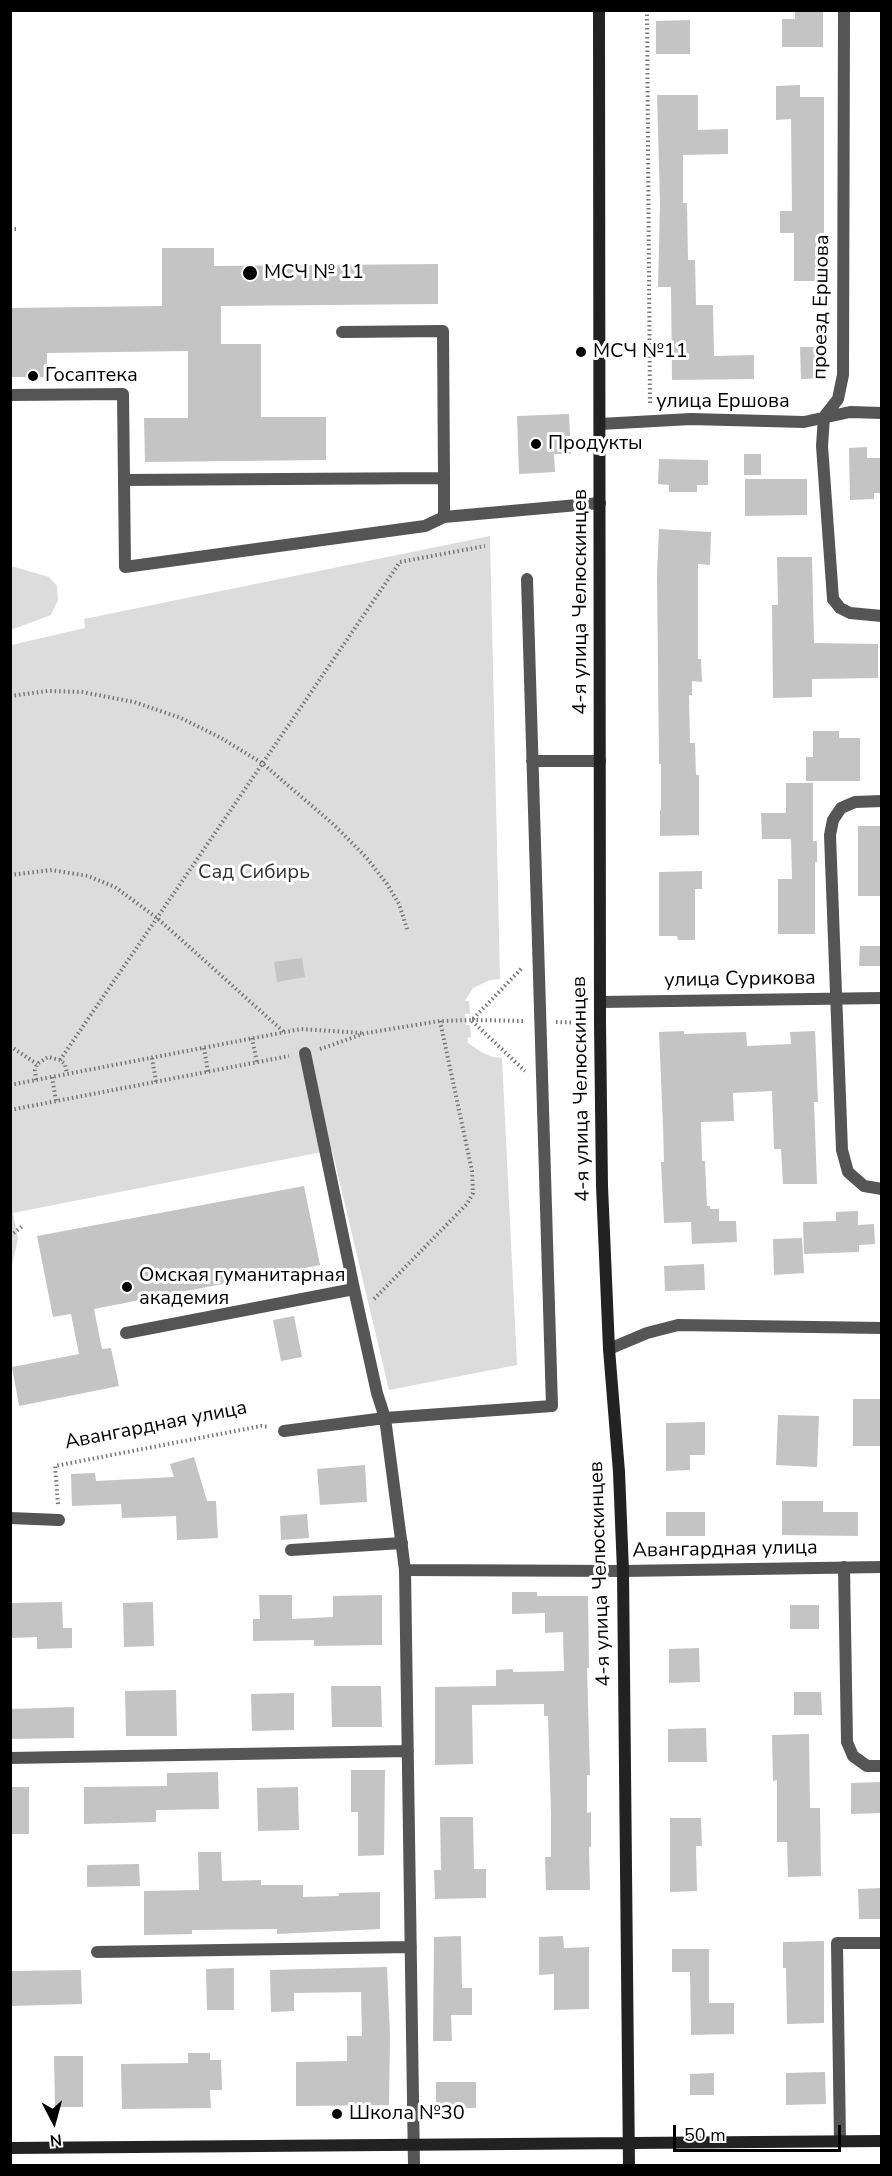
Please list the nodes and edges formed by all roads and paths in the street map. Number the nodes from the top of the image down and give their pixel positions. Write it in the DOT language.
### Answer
graph roads {
  1 [pos="599,10"];
  2 [pos="647,10"];
  3 [pos="844,10"];
  4 [pos="342,332"];
  5 [pos="10,395"];
  6 [pos="882,413"];
  7 [pos="824,417"];
  8 [pos="650,421"];
  9 [pos="600,424"];
  10 [pos="444,478"];
  11 [pos="124,480"];
  12 [pos="600,503"];
  13 [pos="444,517"];
  14 [pos="485,546"];
  15 [pos="527,579"];
  16 [pos="882,616"];
  17 [pos="10,696"];
  18 [pos="532,761"];
  19 [pos="600,761"];
  20 [pos="262,763"];
  21 [pos="882,801"];
  22 [pos="10,875"];
  23 [pos="157,918"];
  24 [pos="408,932"];
  25 [pos="538,951"];
  26 [pos="882,998"];
  27 [pos="837,999"];
  28 [pos="600,1002"];
  29 [pos="472,1020"];
  30 [pos="440,1021"];
  31 [pos="285,1032"];
  32 [pos="366,1033"];
  33 [pos="252,1038"];
  34 [pos="10,1046"];
  35 [pos="204,1048"];
  36 [pos="305,1053"];
  37 [pos="152,1058"];
  38 [pos="60,1060"];
  39 [pos="257,1063"];
  40 [pos="38,1064"];
  41 [pos="208,1072"];
  42 [pos="67,1074"];
  43 [pos="52,1077"];
  44 [pos="36,1080"];
  45 [pos="156,1082"];
  46 [pos="10,1085"];
  47 [pos="543,1088"];
  48 [pos="56,1101"];
  49 [pos="10,1110"];
  50 [pos="882,1189"];
  51 [pos="24,1225"];
  52 [pos="10,1236"];
  53 [pos="354,1289"];
  54 [pos="371,1302"];
  55 [pos="882,1328"];
  56 [pos="126,1333"];
  57 [pos="609,1349"];
  58 [pos="385,1418"];
  59 [pos="284,1431"];
  60 [pos="10,1518"];
  61 [pos="59,1520"];
  62 [pos="402,1543"];
  63 [pos="291,1550"];
  64 [pos="844,1567"];
  65 [pos="882,1567"];
  66 [pos="405,1570"];
  67 [pos="623,1571"];
  68 [pos="408,1751"];
  69 [pos="10,1758"];
  70 [pos="882,1766"];
  71 [pos="882,1943"];
  72 [pos="411,1947"];
  73 [pos="98,1953"];
  74 [pos="840,2141"];
  75 [pos="882,2141"];
  76 [pos="629,2144"];
  77 [pos="415,2145"];
  78 [pos="10,2148"];
  79 [pos="414,2166"];
  80 [pos="629,2166"];
  1 -- 9 [label="main road, 4-я улица Челюскинцев"];
  2 -- 8 [label="path"];
  3 -- 7 [label="street, проезд Ершова"];
  4 -- 10 [label="street"];
  5 -- 11 [label="street"];
  6 -- 7 [label="street, улица Ершова"];
  7 -- 8 [label="street, улица Ершова"];
  7 -- 16 [label="street, проезд Ершова"];
  8 -- 9 [label="street, улица Ершова"];
  9 -- 12 [label="main road, 4-я улица Челюскинцев"];
  10 -- 11 [label="street"];
  10 -- 13 [label="street"];
  11 -- 13 [label="street"];
  12 -- 13 [label="street"];
  12 -- 19 [label="main road, 4-я улица Челюскинцев"];
  14 -- 20 [label="path"];
  15 -- 18 [label="street"];
  17 -- 20 [label="path"];
  18 -- 19 [label="street"];
  18 -- 25 [label="street"];
  19 -- 28 [label="main road, 4-я улица Челюскинцев"];
  20 -- 23 [label="path"];
  20 -- 24 [label="path"];
  21 -- 27 [label="street"];
  22 -- 23 [label="path"];
  23 -- 31 [label="path"];
  23 -- 38 [label="path"];
  25 -- 29 [label="path"];
  25 -- 47 [label="street"];
  26 -- 27 [label="street, улица Сурикова"];
  27 -- 28 [label="street, улица Сурикова"];
  27 -- 50 [label="street"];
  28 -- 57 [label="main road, 4-я улица Челюскинцев"];
  29 -- 30 [label="path"];
  29 -- 47 [label="path"];
  30 -- 32 [label="path"];
  30 -- 54 [label="path"];
  31 -- 32 [label="path"];
  31 -- 33 [label="path"];
  32 -- 36 [label="path"];
  33 -- 35 [label="path"];
  33 -- 39 [label="path"];
  34 -- 40 [label="path"];
  35 -- 37 [label="path"];
  35 -- 41 [label="path"];
  36 -- 39 [label="path"];
  36 -- 53 [label="street"];
  37 -- 42 [label="path"];
  37 -- 45 [label="path"];
  38 -- 40 [label="path"];
  38 -- 42 [label="path"];
  39 -- 41 [label="path"];
  40 -- 44 [label="path"];
  41 -- 45 [label="path"];
  42 -- 43 [label="path"];
  43 -- 44 [label="path"];
  43 -- 48 [label="path"];
  44 -- 46 [label="path"];
  45 -- 48 [label="path"];
  47 -- 58 [label="street"];
  48 -- 49 [label="path"];
  51 -- 52 [label="path"];
  53 -- 56 [label="street"];
  53 -- 58 [label="street"];
  55 -- 57 [label="street"];
  57 -- 67 [label="main road, 4-я улица Челюскинцев"];
  58 -- 59 [label="street"];
  58 -- 62 [label="street"];
  59 -- 61 [label="path, Авангардная улица"];
  60 -- 61 [label="street"];
  62 -- 63 [label="street"];
  62 -- 66 [label="street"];
  64 -- 65 [label="street, Авангардная улица"];
  64 -- 67 [label="street, Авангардная улица"];
  64 -- 70 [label="street"];
  66 -- 67 [label="street, Авангардная улица"];
  66 -- 68 [label="street"];
  67 -- 76 [label="main road, 4-я улица Челюскинцев"];
  68 -- 69 [label="street"];
  68 -- 72 [label="street"];
  71 -- 74 [label="street"];
  72 -- 73 [label="street"];
  72 -- 77 [label="street"];
  74 -- 75 [label="main road"];
  74 -- 76 [label="main road"];
  76 -- 77 [label="main road"];
  76 -- 80 [label="main road, 4-я улица Челюскинцев"];
  77 -- 78 [label="main road"];
  77 -- 79 [label="street"];
}
